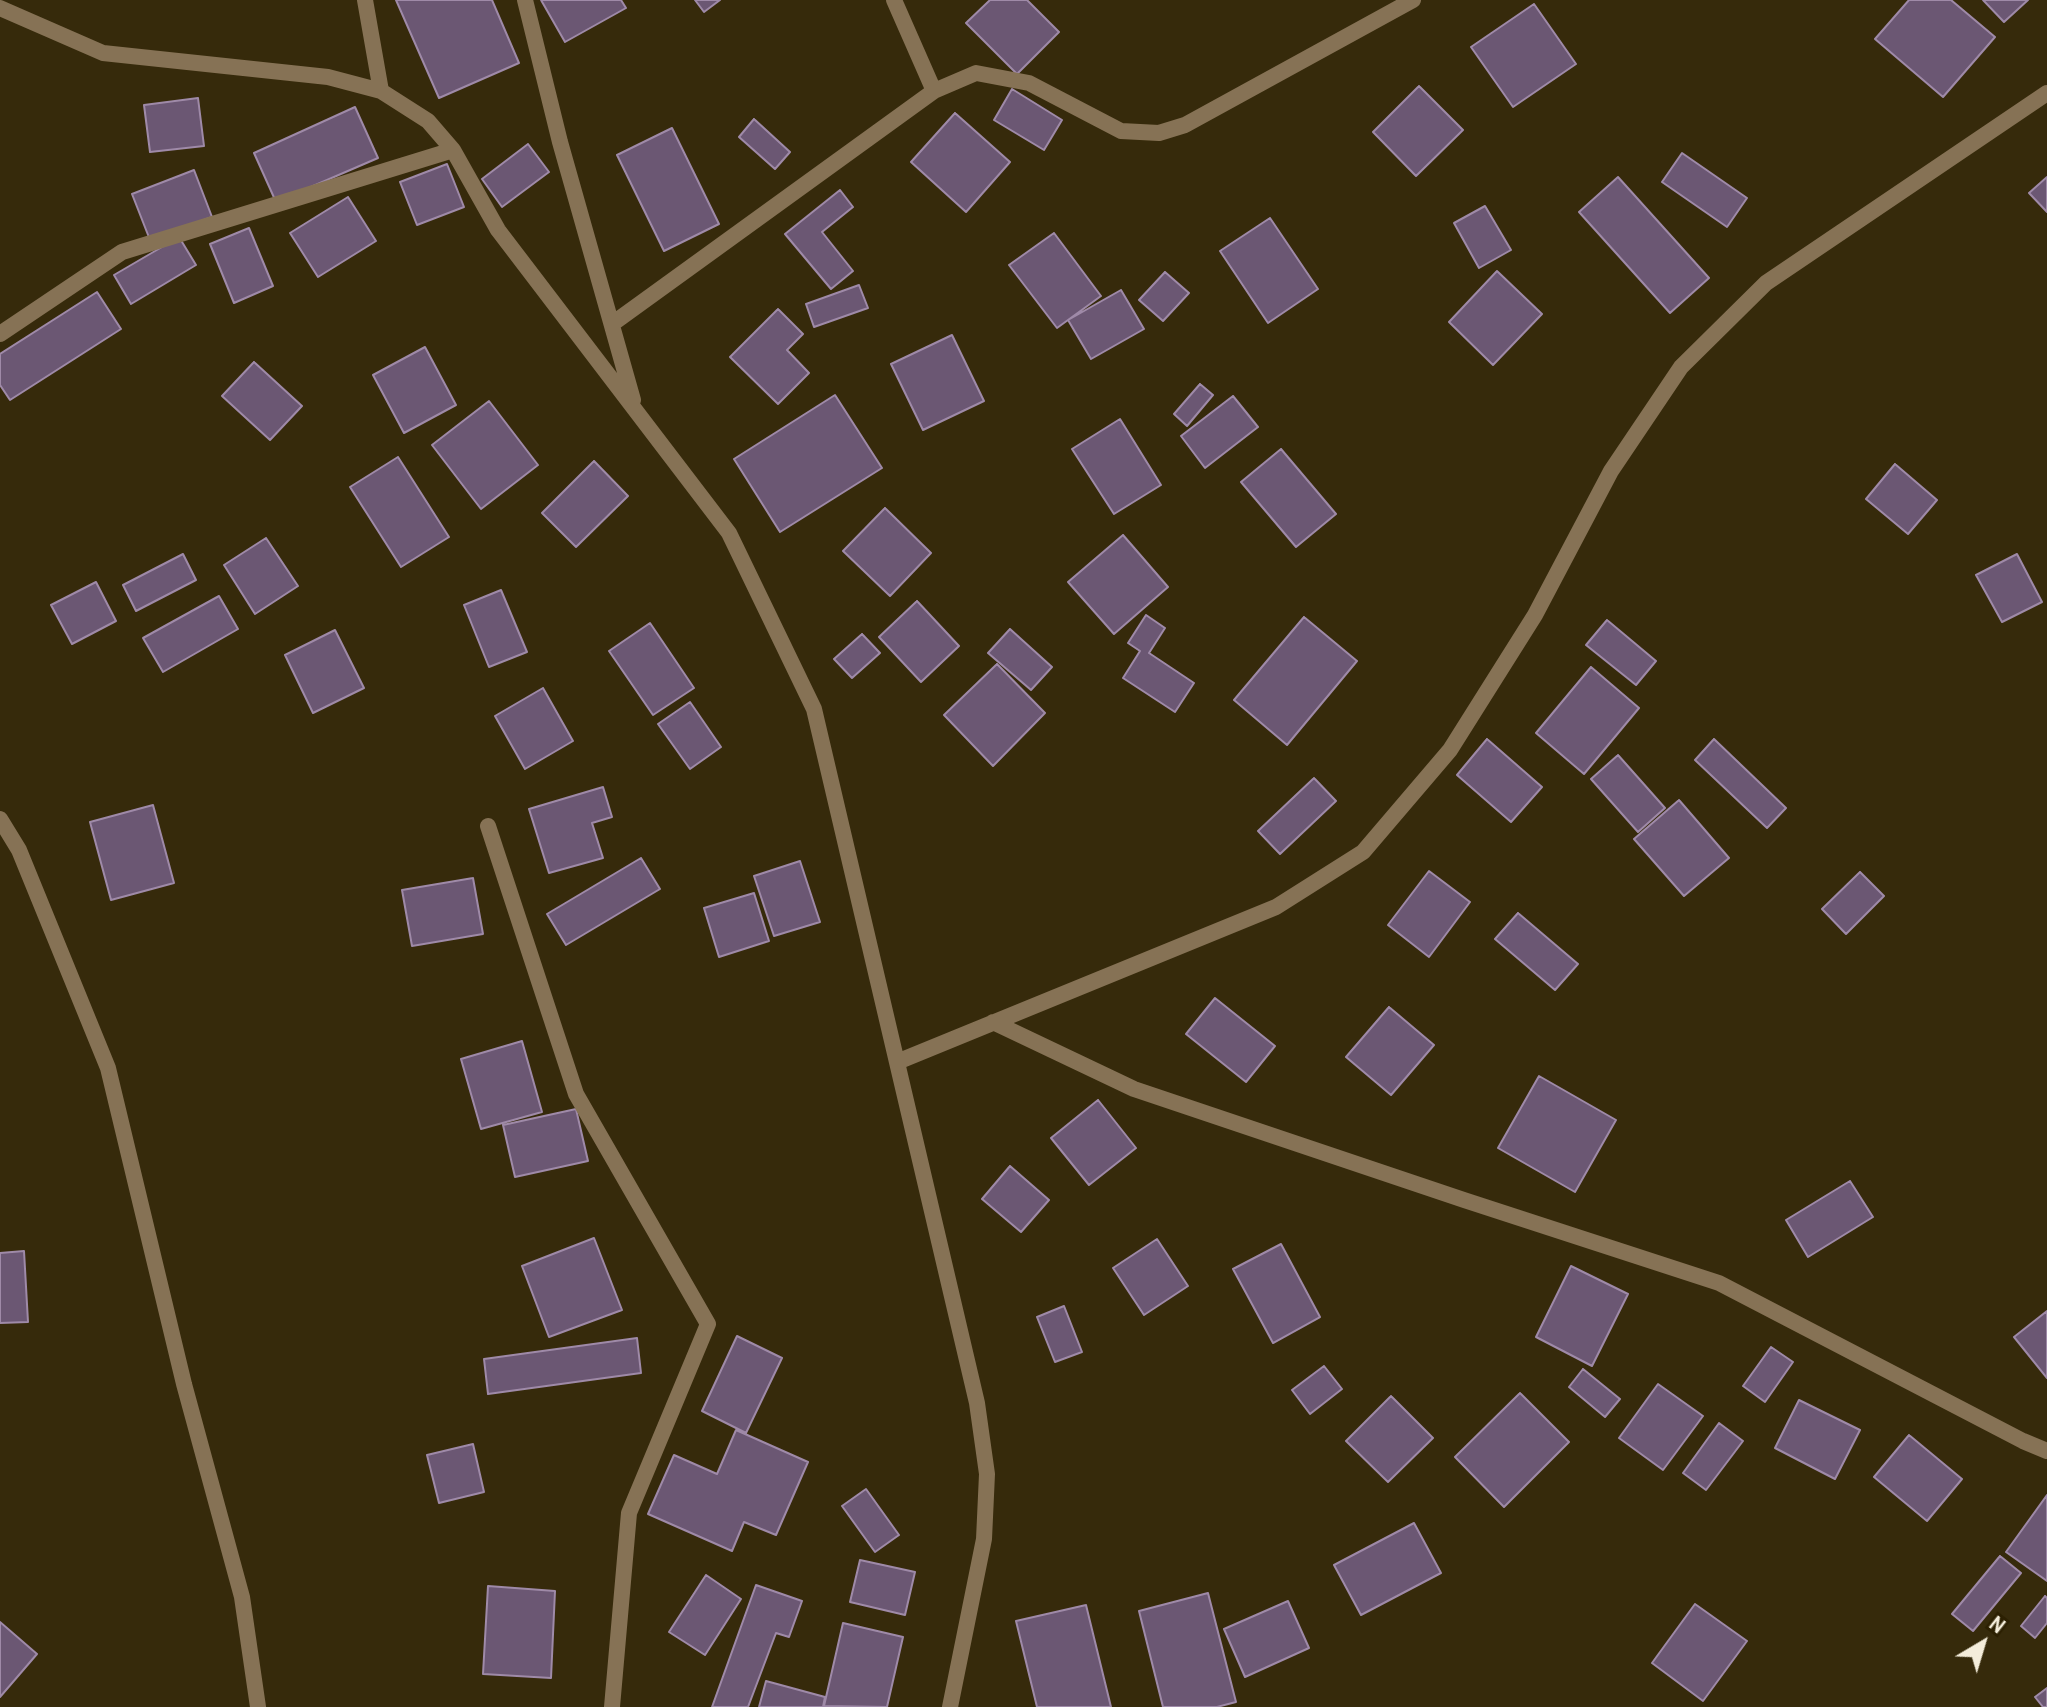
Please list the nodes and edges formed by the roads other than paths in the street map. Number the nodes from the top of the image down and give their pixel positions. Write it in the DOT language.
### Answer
graph roads {
  1 [pos="365,0"];
  2 [pos="525,0"];
  3 [pos="894,0"];
  4 [pos="1413,0"];
  5 [pos="0,8"];
  6 [pos="381,91"];
  7 [pos="934,91"];
  8 [pos="2047,93"];
  9 [pos="453,150"];
  10 [pos="612,324"];
  11 [pos="0,334"];
  12 [pos="636,410"];
  13 [pos="0,819"];
  14 [pos="488,826"];
  15 [pos="993,1022"];
  16 [pos="897,1062"];
  17 [pos="2047,1451"];
  18 [pos="258,1707"];
  19 [pos="612,1707"];
  20 [pos="950,1707"];
  1 -- 6 [label="street"];
  2 -- 10 [label="street"];
  3 -- 7 [label="street"];
  4 -- 7 [label="street"];
  5 -- 6 [label="street"];
  6 -- 9 [label="street"];
  7 -- 10 [label="street"];
  8 -- 15 [label="street"];
  9 -- 11 [label="street"];
  9 -- 12 [label="street"];
  10 -- 12 [label="street"];
  12 -- 16 [label="street"];
  13 -- 18 [label="street"];
  14 -- 19 [label="street"];
  15 -- 16 [label="street"];
  15 -- 17 [label="street"];
  16 -- 20 [label="street"];
}
